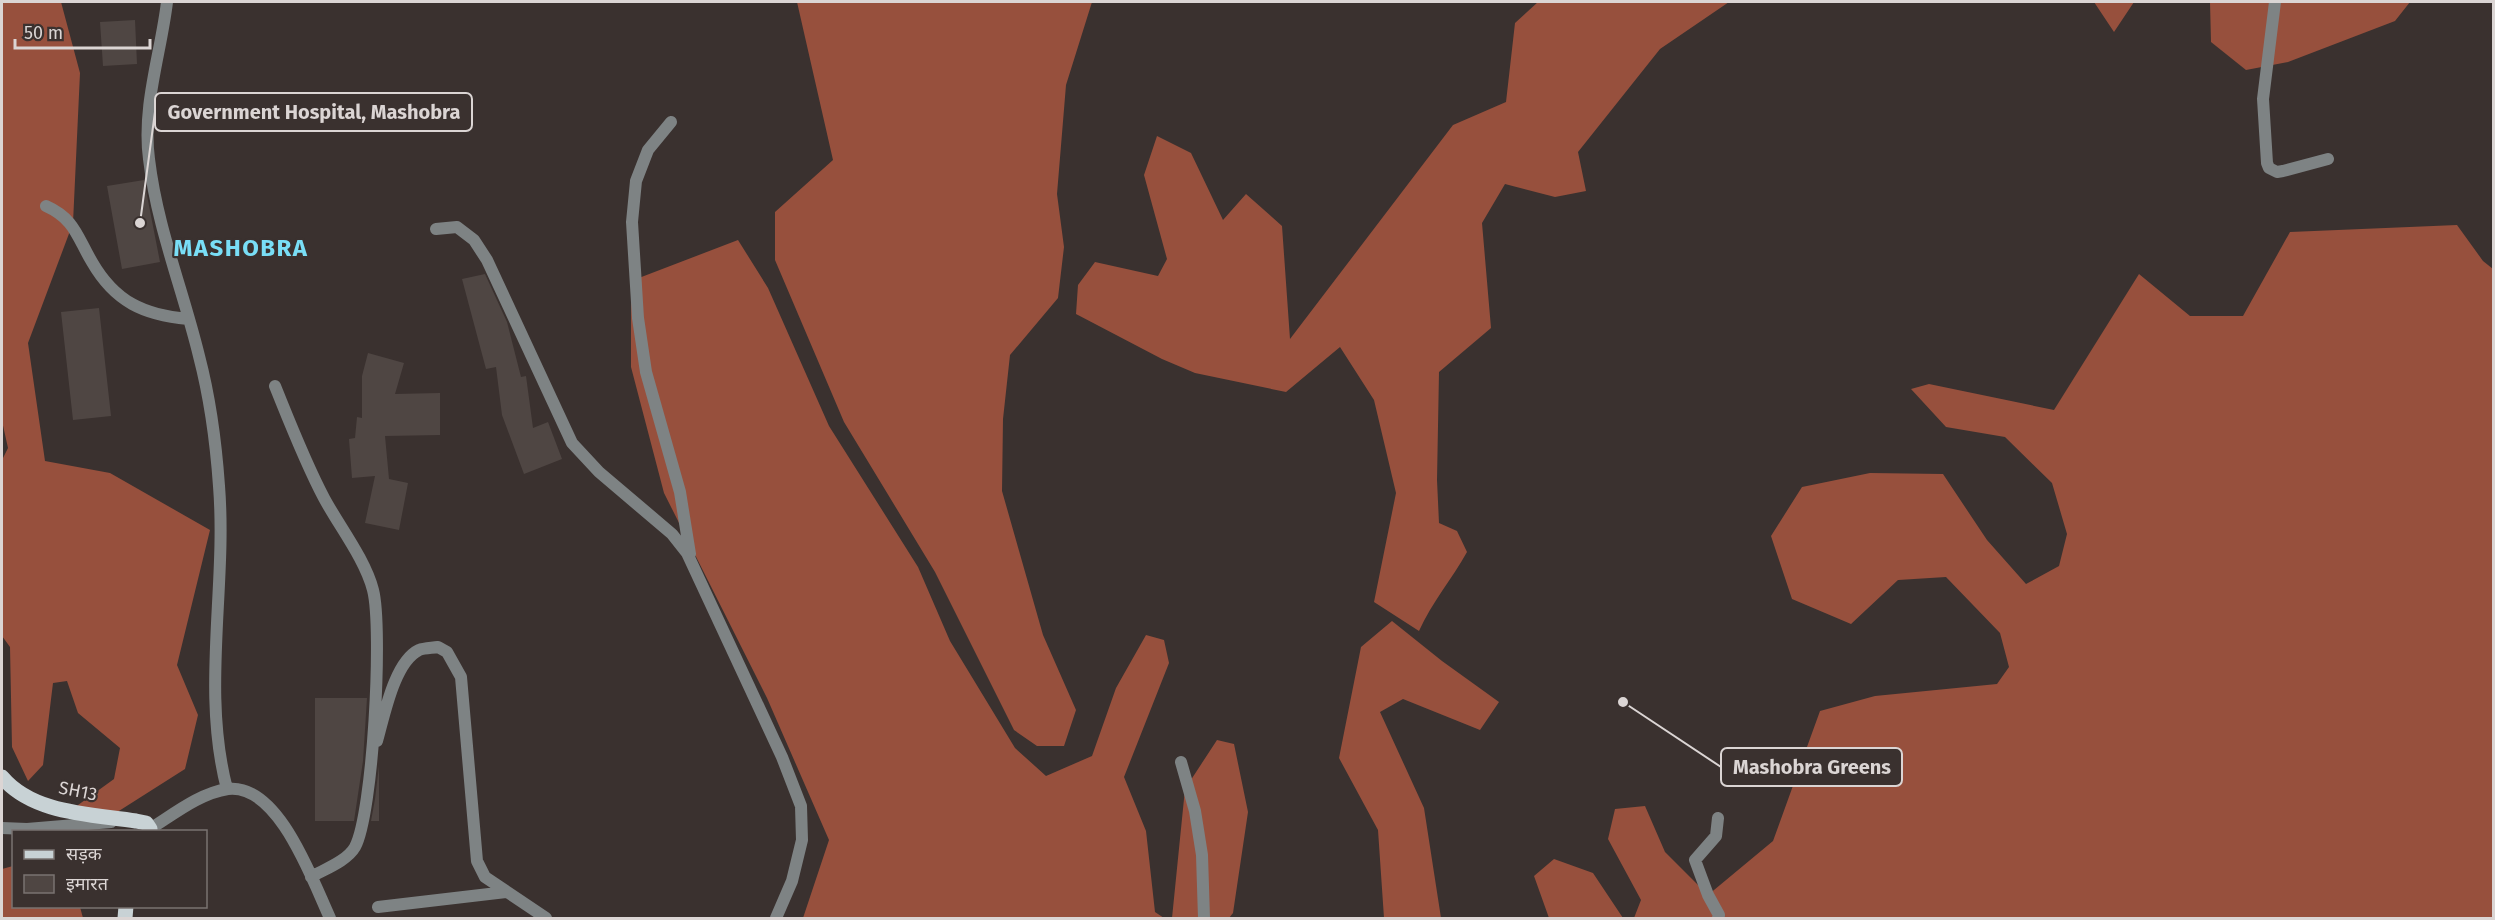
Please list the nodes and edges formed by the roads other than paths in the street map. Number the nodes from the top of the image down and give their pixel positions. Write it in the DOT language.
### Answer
graph roads {
  1 [pos="167,2"];
  2 [pos="2275,2"];
  3 [pos="671,122"];
  4 [pos="2328,159"];
  5 [pos="46,206"];
  6 [pos="436,230"];
  7 [pos="188,319"];
  8 [pos="275,386"];
  9 [pos="691,562"];
  10 [pos="1181,762"];
  11 [pos="370,766"];
  12 [pos="2,777"];
  13 [pos="227,789"];
  14 [pos="1718,818"];
  15 [pos="136,820"];
  16 [pos="2,828"];
  17 [pos="150,830"];
  18 [pos="311,877"];
  19 [pos="506,892"];
  20 [pos="378,907"];
  21 [pos="330,918"];
  22 [pos="546,918"];
  23 [pos="776,918"];
  24 [pos="1204,918"];
  25 [pos="1718,918"];
  1 -- 7 [label="street"];
  2 -- 4 [label="street"];
  3 -- 9 [label="street"];
  5 -- 7 [label="street"];
  6 -- 9 [label="street"];
  7 -- 13 [label="street"];
  8 -- 11 [label="street"];
  9 -- 23 [label="street"];
  10 -- 24 [label="street"];
  11 -- 18 [label="street"];
  11 -- 19 [label="street"];
  12 -- 15 [label="main road, SH13 / SH13"];
  13 -- 17 [label="street"];
  13 -- 18 [label="street"];
  14 -- 25 [label="street"];
  15 -- 16 [label="street"];
  15 -- 17 [label="main road, SH13 / SH13"];
  18 -- 21 [label="street"];
  19 -- 20 [label="street"];
  19 -- 22 [label="street"];
}
